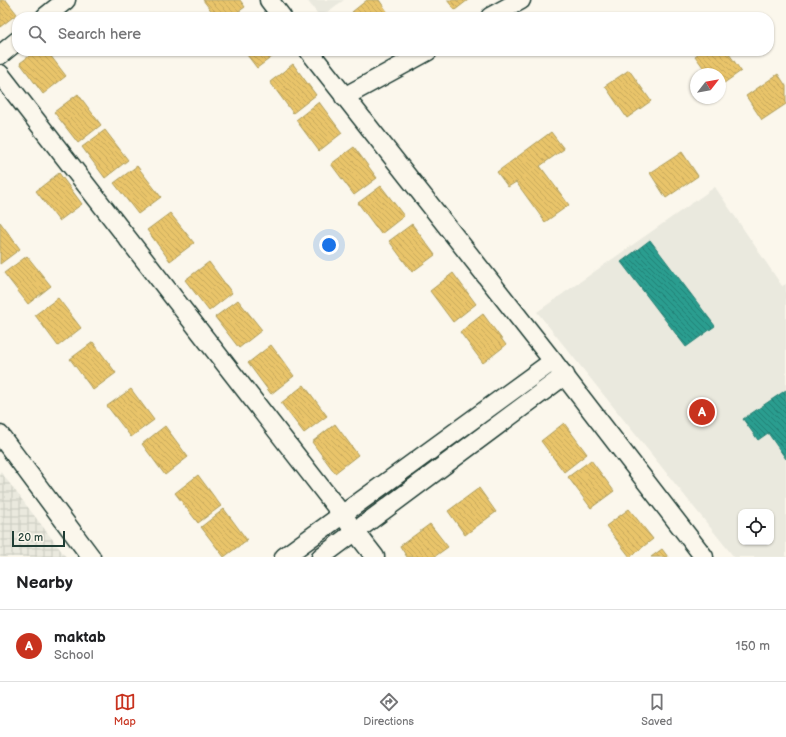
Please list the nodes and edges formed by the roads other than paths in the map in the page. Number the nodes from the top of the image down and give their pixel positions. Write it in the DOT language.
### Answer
graph roads {
  1 [pos="66,0"];
  2 [pos="269,0"];
  3 [pos="521,0"];
  4 [pos="52,12"];
  5 [pos="278,12"];
  6 [pos="499,12"];
  7 [pos="12,45"];
  8 [pos="0,55"];
  9 [pos="313,56"];
  10 [pos="419,56"];
  11 [pos="0,74"];
  12 [pos="344,97"];
  13 [pos="553,361"];
  14 [pos="565,376"];
  15 [pos="0,435"];
  16 [pos="341,514"];
  17 [pos="355,532"];
  18 [pos="91,557"];
  19 [pos="284,557"];
  20 [pos="321,557"];
  21 [pos="375,557"];
  22 [pos="704,557"];
  1 -- 4 [label="street"];
  2 -- 5 [label="street"];
  3 -- 6 [label="street"];
  7 -- 8 [label="street"];
  9 -- 12 [label="street"];
  10 -- 12 [label="street"];
  11 -- 16 [label="street"];
  12 -- 13 [label="street"];
  13 -- 14 [label="street"];
  13 -- 16 [label="street"];
  14 -- 17 [label="street"];
  14 -- 22 [label="street"];
  15 -- 18 [label="street"];
  16 -- 17 [label="street"];
  16 -- 19 [label="street"];
  17 -- 20 [label="street"];
  17 -- 21 [label="street"];
}
